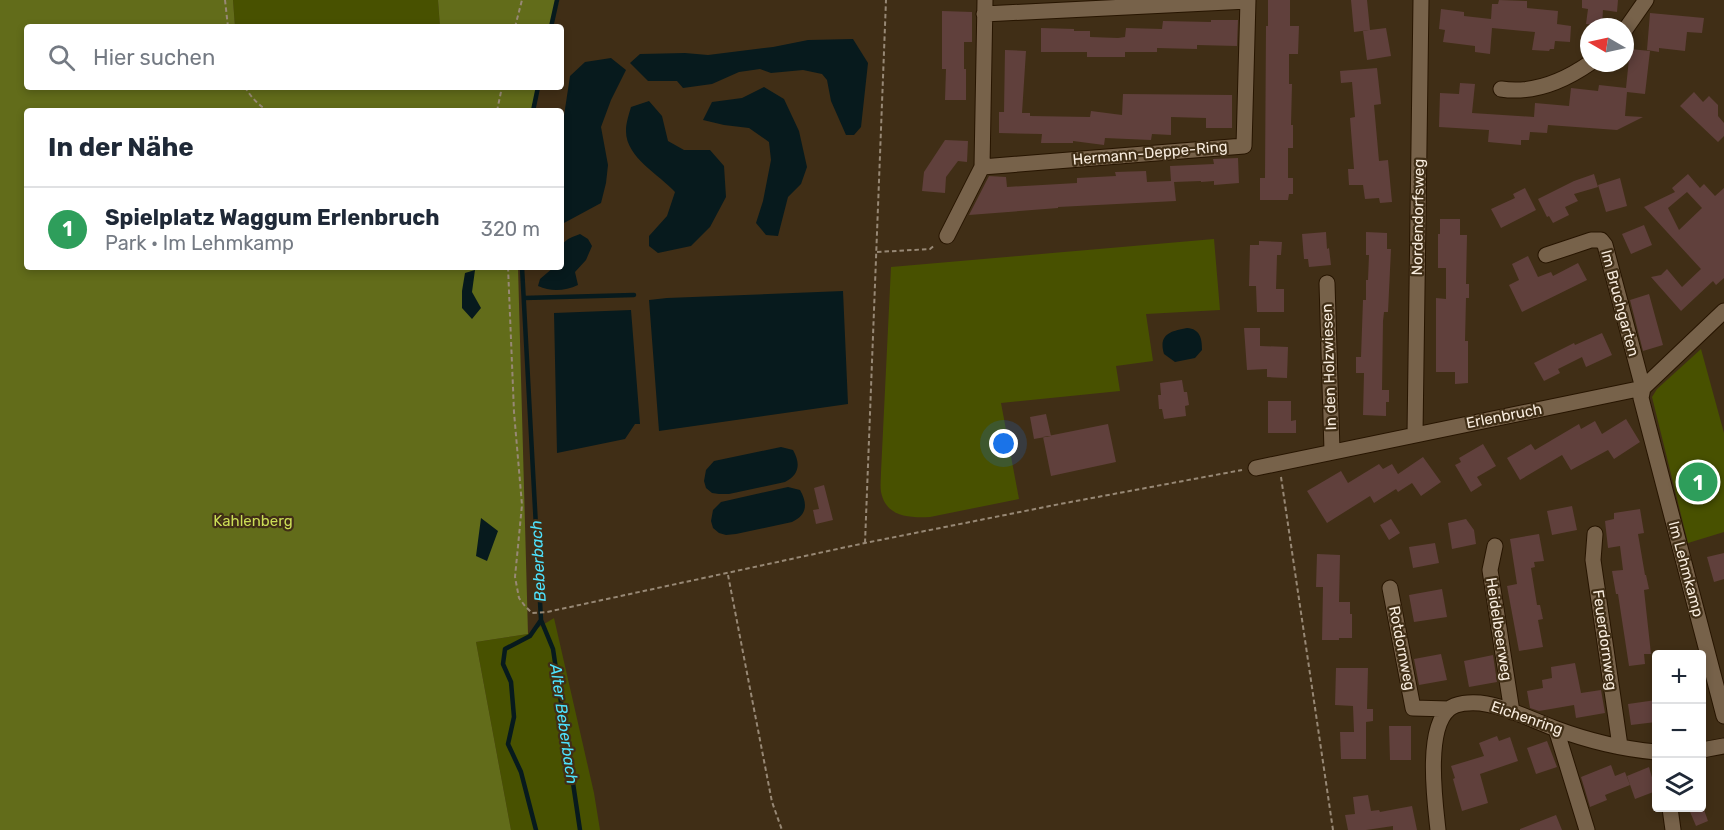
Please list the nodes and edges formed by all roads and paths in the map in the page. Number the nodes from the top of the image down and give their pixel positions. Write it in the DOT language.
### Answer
graph roads {
  1 [pos="225,0"];
  2 [pos="522,0"];
  3 [pos="886,0"];
  4 [pos="1248,0"];
  5 [pos="1420,0"];
  6 [pos="1646,0"];
  7 [pos="984,7"];
  8 [pos="1633,18"];
  9 [pos="228,24"];
  10 [pos="516,24"];
  11 [pos="1580,70"];
  12 [pos="1501,89"];
  13 [pos="247,90"];
  14 [pos="501,90"];
  15 [pos="263,108"];
  16 [pos="498,108"];
  17 [pos="982,167"];
  18 [pos="947,236"];
  19 [pos="877,252"];
  20 [pos="1546,255"];
  21 [pos="508,270"];
  22 [pos="1327,283"];
  23 [pos="1724,311"];
  24 [pos="1643,388"];
  25 [pos="1415,434"];
  26 [pos="1332,452"];
  27 [pos="1279,463"];
  28 [pos="1256,468"];
  29 [pos="1595,534"];
  30 [pos="865,543"];
  31 [pos="1495,546"];
  32 [pos="728,574"];
  33 [pos="1390,588"];
  34 [pos="1449,709"];
  35 [pos="1512,712"];
  36 [pos="1724,716"];
  37 [pos="1556,729"];
  38 [pos="1620,746"];
  39 [pos="1724,746"];
  40 [pos="1706,749"];
  41 [pos="1652,751"];
  42 [pos="1671,812"];
  43 [pos="782,830"];
  44 [pos="1333,830"];
  45 [pos="1438,830"];
  46 [pos="1587,830"];
  47 [pos="1673,830"];
  1 -- 9 [label="path"];
  2 -- 10 [label="path"];
  3 -- 19 [label="path"];
  4 -- 7 [label="street, Hermann-Deppe-Ring"];
  4 -- 17 [label="street, Hermann-Deppe-Ring"];
  5 -- 25 [label="street, Nordendorfsweg"];
  6 -- 8 [label="street"];
  7 -- 17 [label="street, Hermann-Deppe-Ring"];
  11 -- 12 [label="street"];
  13 -- 15 [label="path"];
  14 -- 16 [label="path"];
  17 -- 18 [label="street, Hermann-Deppe-Ring"];
  18 -- 19 [label="path"];
  19 -- 30 [label="path"];
  20 -- 24 [label="street, Im Bruchgarten"];
  21 -- 32 [label="path"];
  22 -- 26 [label="street, In den Holzwiesen"];
  23 -- 24 [label="street"];
  24 -- 25 [label="street, Erlenbruch"];
  24 -- 36 [label="street, Im Lehmkamp"];
  25 -- 26 [label="street, Erlenbruch"];
  26 -- 27 [label="street, Erlenbruch"];
  27 -- 28 [label="street, Erlenbruch"];
  27 -- 44 [label="path"];
  28 -- 30 [label="path"];
  29 -- 38 [label="street, Feuerdornweg"];
  30 -- 32 [label="path"];
  31 -- 35 [label="street, Heidelbeerweg"];
  32 -- 43 [label="path"];
  33 -- 34 [label="street, Rotdornweg"];
  34 -- 35 [label="street, Eichenring"];
  34 -- 45 [label="street"];
  35 -- 37 [label="street, Eichenring"];
  37 -- 38 [label="street, Eichenring"];
  37 -- 46 [label="street"];
  38 -- 41 [label="street, Eichenring"];
  39 -- 40 [label="street"];
  42 -- 47 [label="street"];
}
